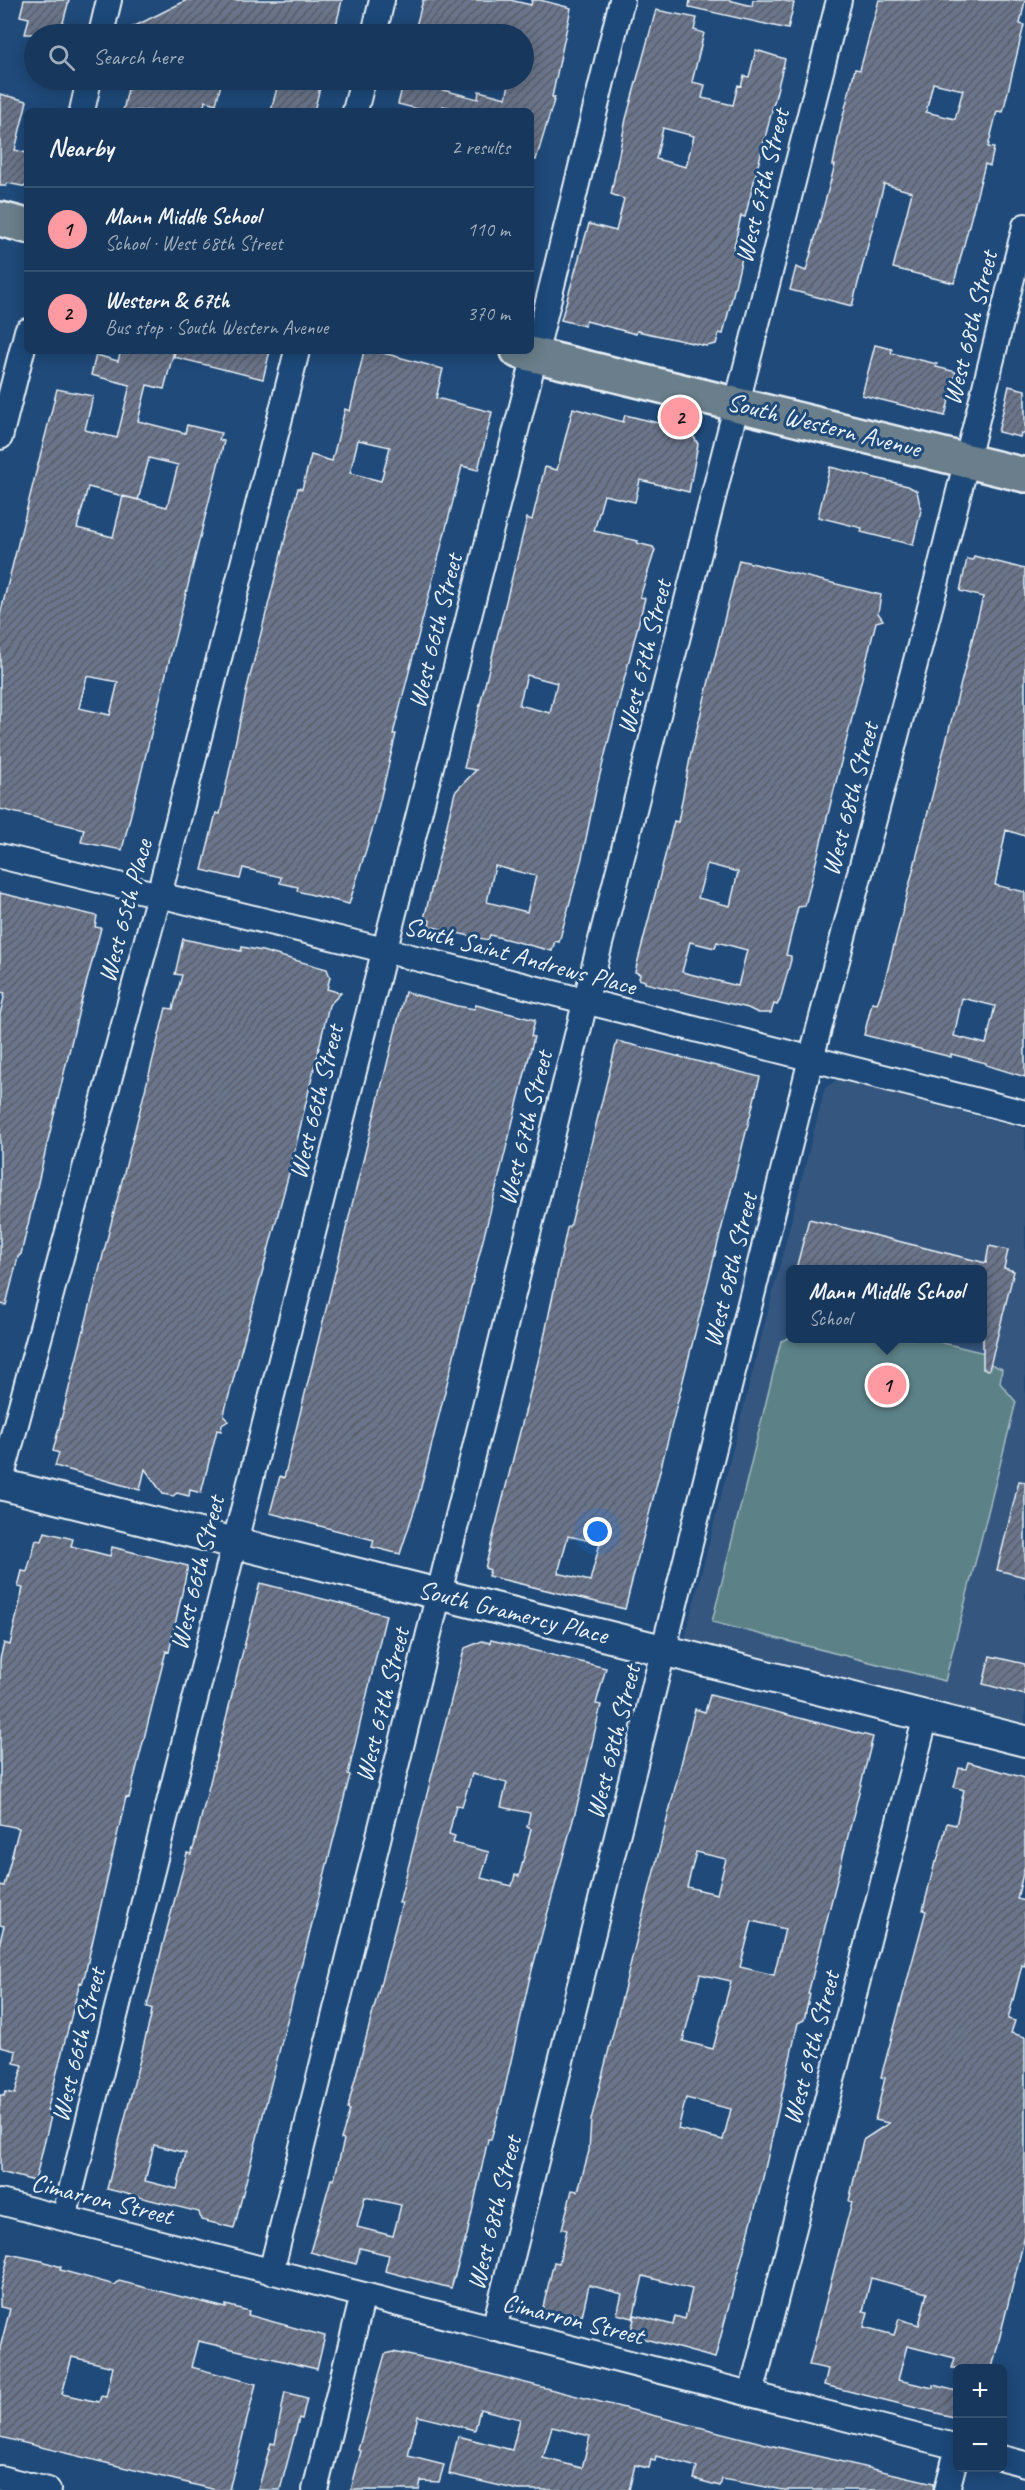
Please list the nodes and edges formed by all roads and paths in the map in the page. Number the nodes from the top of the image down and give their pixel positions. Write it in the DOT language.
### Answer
graph roads {
  1 [pos="109,0"];
  2 [pos="382,0"];
  3 [pos="622,0"];
  4 [pos="839,0"];
  5 [pos="103,24"];
  6 [pos="376,24"];
  7 [pos="87,90"];
  8 [pos="361,90"];
  9 [pos="83,108"];
  10 [pos="357,108"];
  11 [pos="0,219"];
  12 [pos="24,225"];
  13 [pos="1025,226"];
  14 [pos="534,324"];
  15 [pos="24,343"];
  16 [pos="296,354"];
  17 [pos="526,354"];
  18 [pos="530,354"];
  19 [pos="738,403"];
  20 [pos="0,437"];
  21 [pos="966,460"];
  22 [pos="1025,475"];
  23 [pos="0,856"];
  24 [pos="159,895"];
  25 [pos="384,950"];
  26 [pos="585,1003"];
  27 [pos="811,1059"];
  28 [pos="1025,1113"];
  29 [pos="0,1483"];
  30 [pos="235,1542"];
  31 [pos="439,1594"];
  32 [pos="665,1651"];
  33 [pos="926,1716"];
  34 [pos="1025,1741"];
  35 [pos="0,2202"];
  36 [pos="64,2218"];
  37 [pos="271,2272"];
  38 [pos="363,2295"];
  39 [pos="495,2329"];
  40 [pos="751,2394"];
  41 [pos="953,2446"];
  42 [pos="1007,2459"];
  43 [pos="953,2464"];
  44 [pos="1025,2464"];
  45 [pos="0,2478"];
  46 [pos="48,2490"];
  47 [pos="315,2490"];
  48 [pos="947,2490"];
  1 -- 5 [label="street"];
  2 -- 6 [label="street"];
  3 -- 14 [label="street, West 66th Street"];
  4 -- 19 [label="street, West 67th Street"];
  7 -- 9 [label="street"];
  8 -- 10 [label="street"];
  11 -- 12 [label="main road"];
  13 -- 21 [label="street, West 68th Street"];
  15 -- 20 [label="street"];
  16 -- 24 [label="street, West 65th Place"];
  17 -- 25 [label="street, West 66th Street"];
  18 -- 19 [label="main road, South Western Avenue"];
  19 -- 21 [label="main road, South Western Avenue"];
  19 -- 26 [label="street, West 67th Street"];
  21 -- 22 [label="main road, South Western Avenue"];
  21 -- 27 [label="street, West 68th Street"];
  23 -- 24 [label="street, South Saint Andrews Place"];
  24 -- 25 [label="street, South Saint Andrews Place"];
  24 -- 29 [label="street, West 65th Place"];
  25 -- 26 [label="street, South Saint Andrews Place"];
  25 -- 30 [label="street, West 66th Street"];
  26 -- 27 [label="street, South Saint Andrews Place"];
  26 -- 31 [label="street, West 67th Street"];
  27 -- 28 [label="street, South Saint Andrews Place"];
  27 -- 32 [label="street, West 68th Street"];
  29 -- 30 [label="street, South Gramercy Place"];
  30 -- 31 [label="street, South Gramercy Place"];
  30 -- 36 [label="street, West 66th Street"];
  31 -- 32 [label="street, South Gramercy Place"];
  31 -- 37 [label="street, West 67th Street"];
  32 -- 33 [label="street, South Gramercy Place"];
  32 -- 39 [label="street, West 68th Street"];
  33 -- 34 [label="street, South Gramercy Place"];
  33 -- 40 [label="street, West 69th Street"];
  35 -- 36 [label="street, Cimarron Street"];
  36 -- 37 [label="street, Cimarron Street"];
  37 -- 38 [label="street, Cimarron Street"];
  38 -- 39 [label="street, Cimarron Street"];
  38 -- 47 [label="street"];
  39 -- 40 [label="street, Cimarron Street"];
  40 -- 41 [label="street, Cimarron Street"];
  42 -- 44 [label="street"];
  43 -- 48 [label="street"];
  45 -- 46 [label="street"];
}
